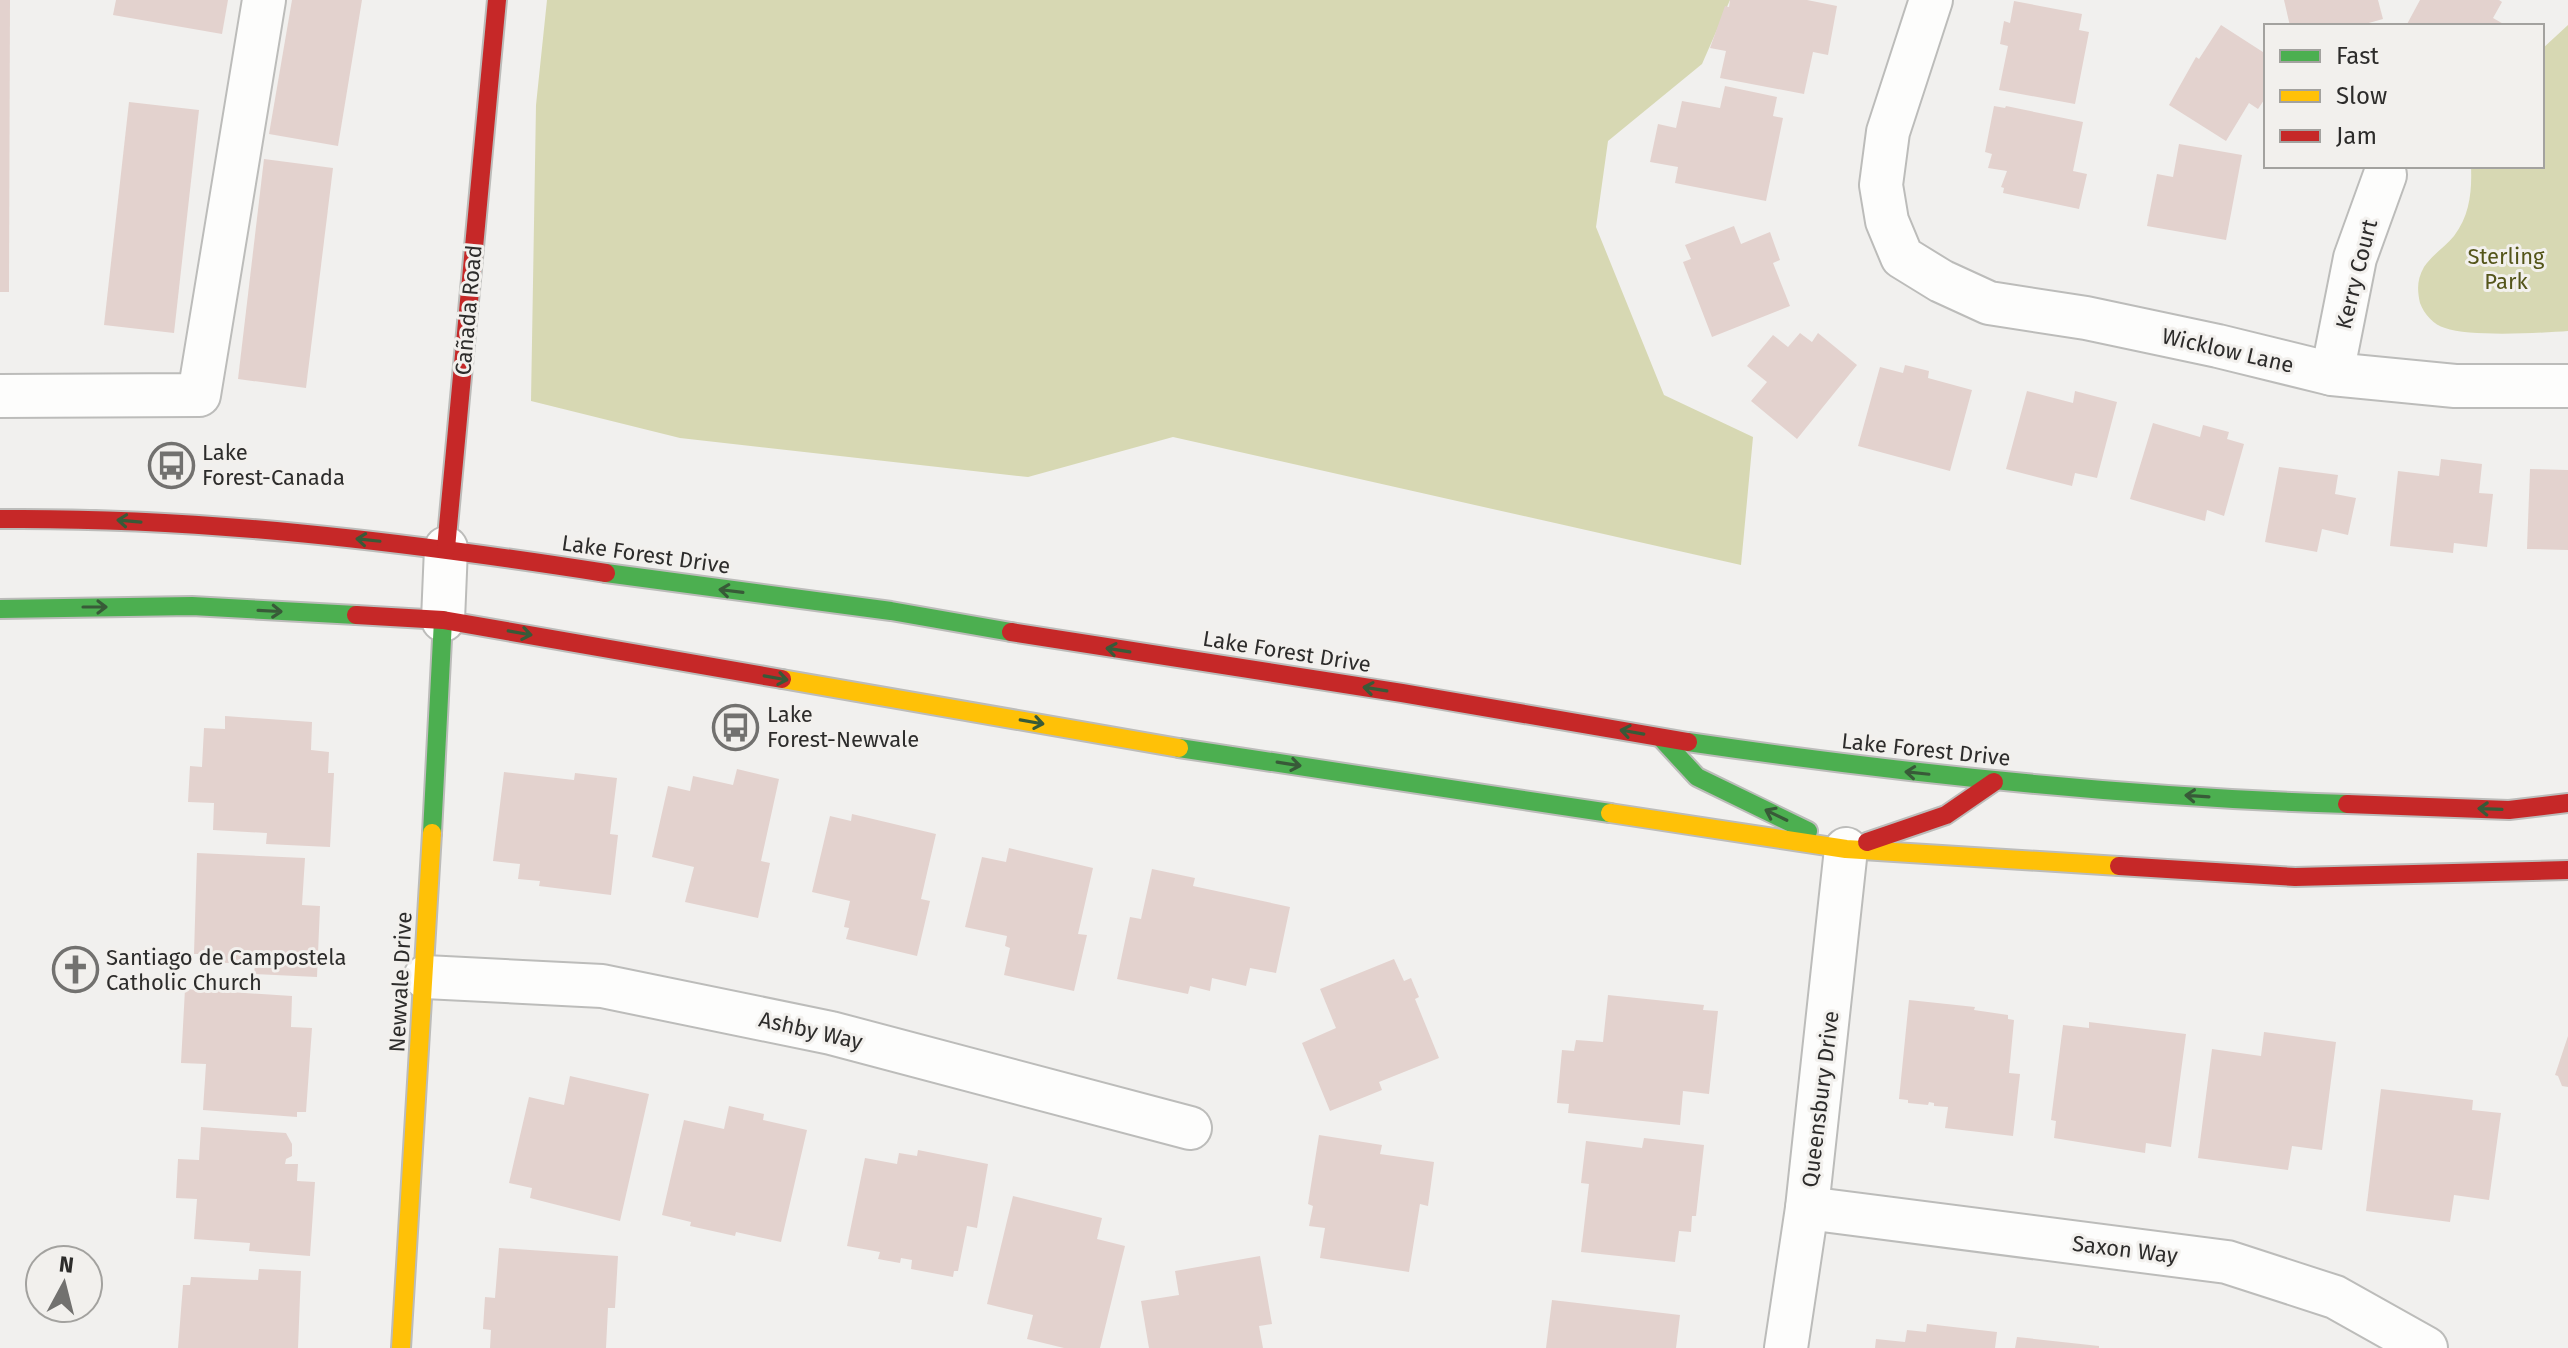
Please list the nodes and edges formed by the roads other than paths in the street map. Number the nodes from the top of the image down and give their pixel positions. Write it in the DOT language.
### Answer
graph roads {
  1 [pos="264,0"];
  2 [pos="497,0"];
  3 [pos="1931,0"];
  4 [pos="2385,175"];
  5 [pos="2332,374"];
  6 [pos="2568,386"];
  7 [pos="0,396"];
  8 [pos="0,519"];
  9 [pos="446,548"];
  10 [pos="0,609"];
  11 [pos="443,620"];
  12 [pos="1661,738"];
  13 [pos="1994,782"];
  14 [pos="2568,803"];
  15 [pos="1846,849"];
  16 [pos="2568,870"];
  17 [pos="425,977"];
  18 [pos="1190,1128"];
  19 [pos="1807,1208"];
  20 [pos="401,1348"];
  21 [pos="1786,1348"];
  22 [pos="2426,1348"];
  1 -- 7 [label="street"];
  2 -- 9 [label="main road, Cañada Road"];
  3 -- 5 [label="street, Wicklow Lane"];
  4 -- 5 [label="street, Kerry Court"];
  5 -- 6 [label="street, Wicklow Lane"];
  9 -- 8 [label="main road, Lake Forest Drive, one-way"];
  9 -- 11 [label="street, Cañada Road"];
  12 -- 9 [label="main road, Lake Forest Drive, one-way"];
  10 -- 11 [label="main road, one-way"];
  11 -- 15 [label="main road, one-way"];
  11 -- 17 [label="main road, Newvale Drive"];
  13 -- 12 [label="main road, Lake Forest Drive, one-way"];
  15 -- 12 [label="main road, one-way"];
  14 -- 13 [label="main road, Lake Forest Drive, one-way"];
  13 -- 15 [label="main road"];
  15 -- 16 [label="main road"];
  15 -- 19 [label="street, Queensbury Drive"];
  17 -- 18 [label="street, Ashby Way"];
  17 -- 20 [label="main road, Newvale Drive"];
  19 -- 21 [label="street, Queensbury Drive"];
  19 -- 22 [label="street, Saxon Way"];
}
